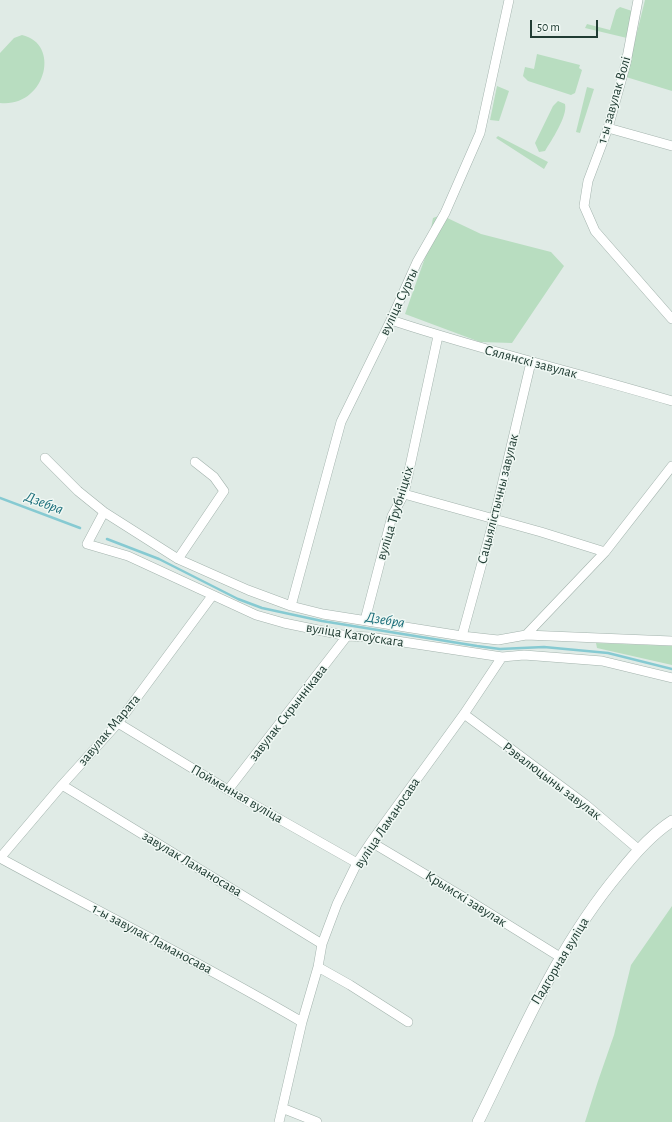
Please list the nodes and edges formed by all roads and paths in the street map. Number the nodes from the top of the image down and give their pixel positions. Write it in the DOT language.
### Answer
graph roads {
  1 [pos="509,0"];
  2 [pos="638,0"];
  3 [pos="608,128"];
  4 [pos="672,146"];
  5 [pos="672,318"];
  6 [pos="391,320"];
  7 [pos="438,336"];
  8 [pos="531,362"];
  9 [pos="672,401"];
  10 [pos="45,458"];
  11 [pos="195,462"];
  12 [pos="672,466"];
  13 [pos="404,494"];
  14 [pos="104,512"];
  15 [pos="494,519"];
  16 [pos="605,552"];
  17 [pos="178,559"];
  18 [pos="212,596"];
  19 [pos="291,606"];
  20 [pos="365,620"];
  21 [pos="526,635"];
  22 [pos="347,636"];
  23 [pos="462,636"];
  24 [pos="672,641"];
  25 [pos="502,657"];
  26 [pos="672,678"];
  27 [pos="464,714"];
  28 [pos="118,723"];
  29 [pos="62,785"];
  30 [pos="228,790"];
  31 [pos="672,821"];
  32 [pos="370,842"];
  33 [pos="638,849"];
  34 [pos="0,858"];
  35 [pos="357,864"];
  36 [pos="322,944"];
  37 [pos="560,957"];
  38 [pos="318,967"];
  39 [pos="302,1022"];
  40 [pos="408,1022"];
  41 [pos="282,1108"];
  42 [pos="279,1122"];
  43 [pos="317,1122"];
  44 [pos="478,1122"];
  1 -- 6 [label="street, вуліца Сурты"];
  2 -- 3 [label="street, 1-ы завулак Волі"];
  3 -- 4 [label="street"];
  3 -- 5 [label="street, 1-ы завулак Волі"];
  6 -- 7 [label="street, Сялянскі завулак"];
  6 -- 19 [label="street, вуліца Сурты"];
  7 -- 8 [label="street, Сялянскі завулак"];
  7 -- 13 [label="street, вуліца Трубніцкіх"];
  8 -- 9 [label="street, Сялянскі завулак"];
  8 -- 15 [label="street, Сацыялістычны завулак"];
  10 -- 14 [label="street, вуліца Катоўскага"];
  11 -- 17 [label="street"];
  12 -- 16 [label="street"];
  13 -- 15 [label="street"];
  13 -- 20 [label="street, вуліца Трубніцкіх"];
  14 -- 17 [label="street, вуліца Катоўскага"];
  14 -- 18 [label="street, вуліца Катоўскага"];
  15 -- 16 [label="street"];
  15 -- 23 [label="street, Сацыялістычны завулак"];
  16 -- 21 [label="street"];
  17 -- 19 [label="street, вуліца Катоўскага"];
  18 -- 22 [label="street, вуліца Катоўскага"];
  18 -- 28 [label="street, завулак Марата"];
  19 -- 20 [label="street, вуліца Катоўскага"];
  20 -- 23 [label="street, вуліца Катоўскага"];
  21 -- 23 [label="street, вуліца Катоўскага"];
  21 -- 24 [label="street, вуліца Катоўскага"];
  22 -- 25 [label="street, вуліца Катоўскага"];
  22 -- 30 [label="street, завулак Скрыннікава"];
  25 -- 26 [label="street, вуліца Катоўскага"];
  25 -- 27 [label="street, вуліца Ламаносава"];
  27 -- 32 [label="street, вуліца Ламаносава"];
  27 -- 33 [label="street, Рэвалюцыны завулак"];
  28 -- 29 [label="street, завулак Марата"];
  28 -- 30 [label="street, Пойменная вуліца"];
  29 -- 34 [label="street, завулак Марата"];
  29 -- 36 [label="street, завулак Ламаносава"];
  30 -- 35 [label="street, Пойменная вуліца"];
  31 -- 33 [label="street, Падгорная вуліца"];
  32 -- 35 [label="street, вуліца Ламаносава"];
  32 -- 37 [label="street, Крымскі завулак"];
  33 -- 37 [label="street, Падгорная вуліца"];
  34 -- 39 [label="street, 1-ы завулак Ламаносава"];
  35 -- 36 [label="street, вуліца Ламаносава"];
  36 -- 38 [label="street, вуліца Ламаносава"];
  37 -- 44 [label="street, Падгорная вуліца"];
  38 -- 39 [label="street, вуліца Ламаносава"];
  38 -- 40 [label="street"];
  39 -- 41 [label="street, вуліца Ламаносава"];
  41 -- 42 [label="street, вуліца Ламаносава"];
  41 -- 43 [label="street"];
}
